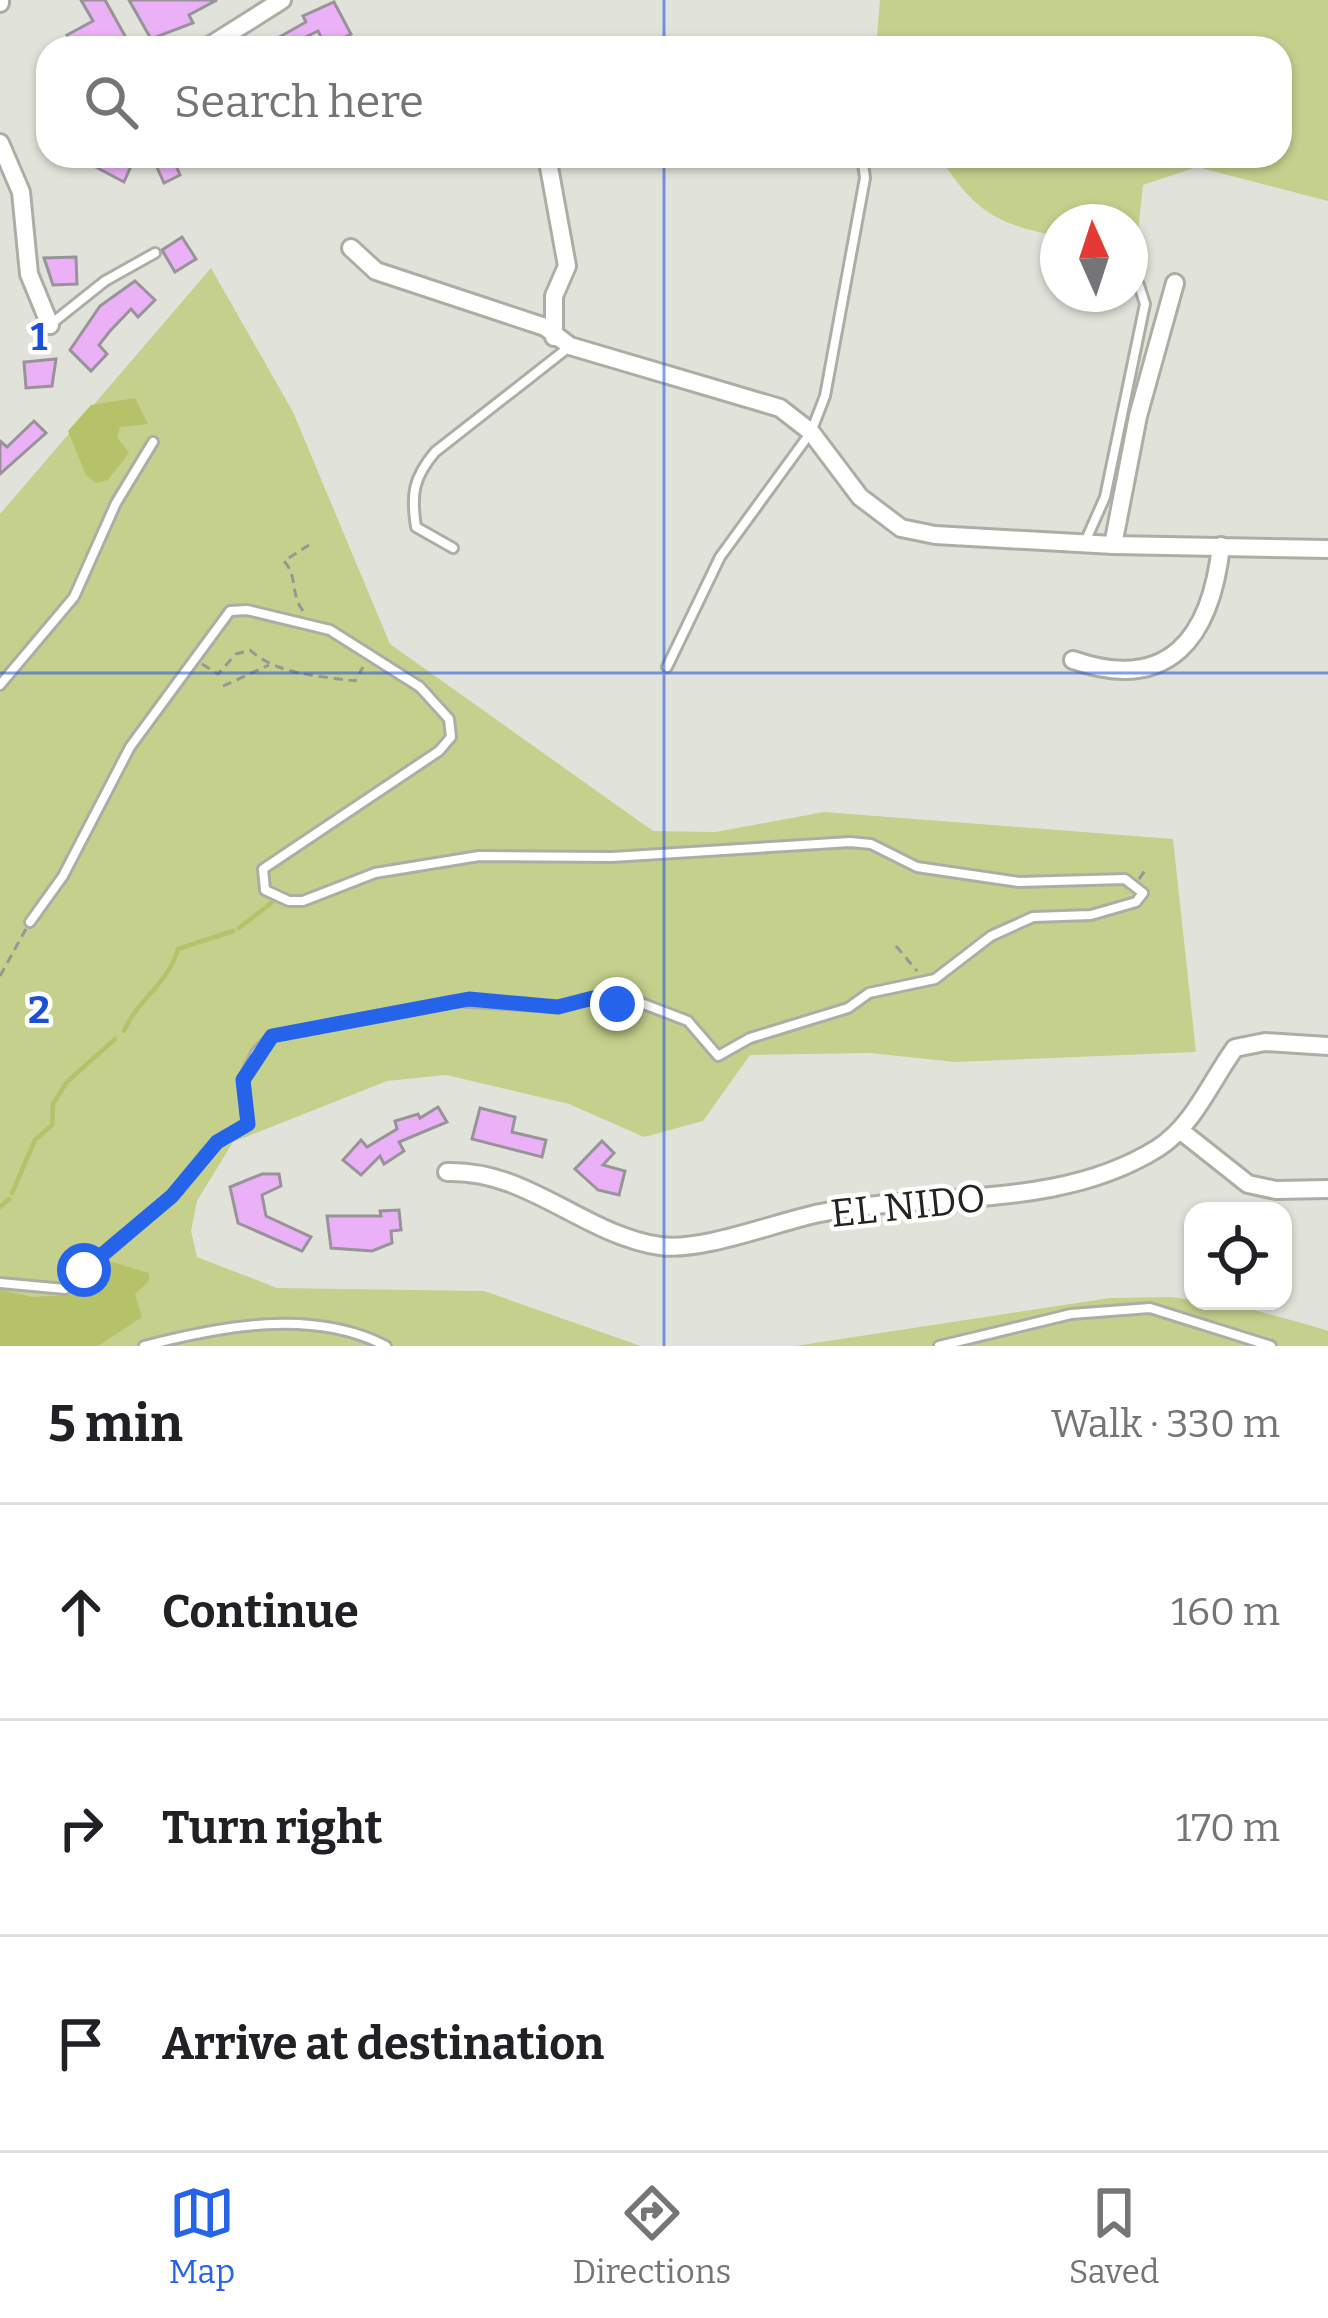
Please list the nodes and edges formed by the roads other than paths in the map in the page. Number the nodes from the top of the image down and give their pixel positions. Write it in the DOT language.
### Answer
graph roads {
  1 [pos="282,0"];
  2 [pos="225,36"];
  3 [pos="0,143"];
  4 [pos="550,168"];
  5 [pos="862,168"];
  6 [pos="350,248"];
  7 [pos="155,253"];
  8 [pos="1175,283"];
  9 [pos="1142,312"];
  10 [pos="50,325"];
  11 [pos="556,337"];
  12 [pos="811,432"];
  13 [pos="153,442"];
  14 [pos="1084,543"];
  15 [pos="1113,545"];
  16 [pos="1221,545"];
  17 [pos="453,548"];
  18 [pos="1328,549"];
  19 [pos="1073,660"];
  20 [pos="667,668"];
  21 [pos="0,686"];
  22 [pos="30,922"];
  23 [pos="1328,1046"];
  24 [pos="1181,1131"];
  25 [pos="447,1172"];
  26 [pos="1328,1189"];
  27 [pos="0,1283"];
  28 [pos="144,1346"];
  29 [pos="386,1346"];
  30 [pos="939,1346"];
  31 [pos="1271,1346"];
  1 -- 2 [label="street"];
  3 -- 10 [label="street"];
  4 -- 11 [label="street"];
  5 -- 12 [label="lane"];
  6 -- 11 [label="street"];
  7 -- 10 [label="lane"];
  8 -- 15 [label="street"];
  9 -- 14 [label="lane"];
  11 -- 12 [label="street"];
  11 -- 17 [label="lane"];
  12 -- 14 [label="street"];
  12 -- 20 [label="lane"];
  13 -- 21 [label="lane"];
  14 -- 15 [label="street"];
  15 -- 16 [label="street"];
  16 -- 18 [label="street"];
  16 -- 19 [label="street"];
  22 -- 27 [label="lane"];
  23 -- 24 [label="street, EL NIDO"];
  24 -- 25 [label="street, EL NIDO"];
  24 -- 26 [label="street"];
  28 -- 29 [label="lane"];
  30 -- 31 [label="lane"];
}
